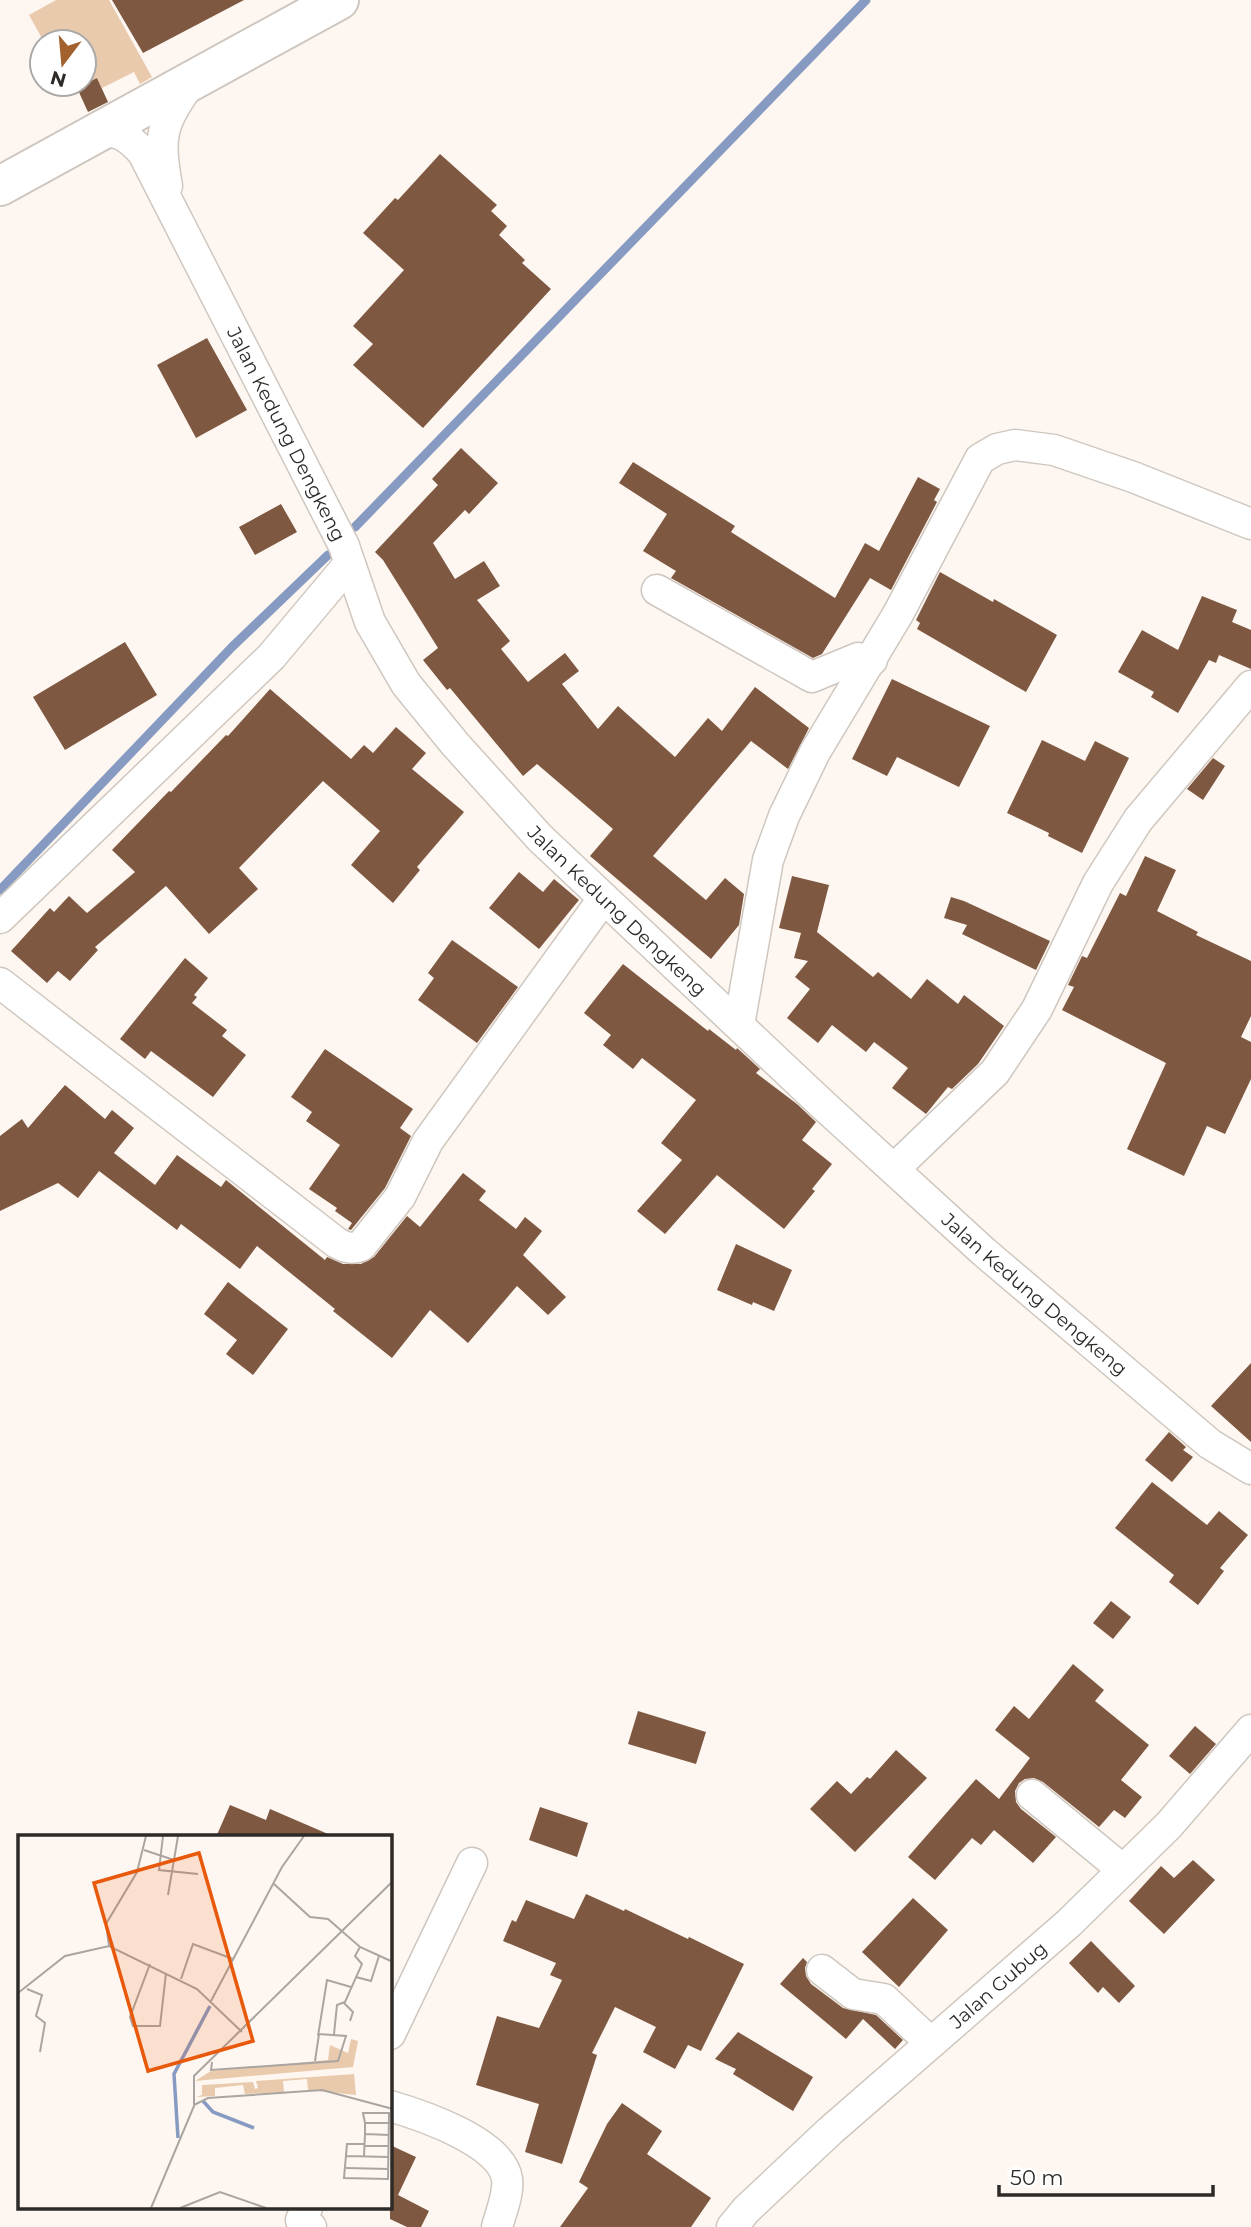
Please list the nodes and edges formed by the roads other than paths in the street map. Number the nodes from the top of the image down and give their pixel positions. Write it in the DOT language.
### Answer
graph roads {
  1 [pos="339,0"];
  2 [pos="192,81"];
  3 [pos="100,130"];
  4 [pos="0,186"];
  5 [pos="169,203"];
  6 [pos="1251,524"];
  7 [pos="349,564"];
  8 [pos="657,590"];
  9 [pos="872,660"];
  10 [pos="1251,686"];
  11 [pos="603,899"];
  12 [pos="0,918"];
  13 [pos="0,983"];
  14 [pos="738,1025"];
  15 [pos="894,1169"];
  16 [pos="1251,1469"];
  17 [pos="1251,1730"];
  18 [pos="1032,1796"];
  19 [pos="472,1863"];
  20 [pos="1123,1870"];
  21 [pos="822,1970"];
  22 [pos="392,2030"];
  23 [pos="931,2043"];
  24 [pos="392,2106"];
  25 [pos="497,2227"];
  26 [pos="732,2227"];
  1 -- 2 [label="street"];
  2 -- 3 [label="street"];
  2 -- 5 [label="street"];
  3 -- 4 [label="street"];
  3 -- 5 [label="street, Jalan Kedung Dengkeng"];
  5 -- 7 [label="street, Jalan Kedung Dengkeng"];
  6 -- 9 [label="street"];
  7 -- 11 [label="street, Jalan Kedung Dengkeng"];
  7 -- 12 [label="street"];
  8 -- 9 [label="street"];
  9 -- 14 [label="street"];
  10 -- 15 [label="street"];
  11 -- 13 [label="street"];
  11 -- 14 [label="street, Jalan Kedung Dengkeng"];
  14 -- 15 [label="street, Jalan Kedung Dengkeng"];
  15 -- 16 [label="street, Jalan Kedung Dengkeng"];
  17 -- 20 [label="street, Jalan Gubug"];
  18 -- 20 [label="street"];
  19 -- 22 [label="street"];
  20 -- 23 [label="street, Jalan Gubug"];
  21 -- 23 [label="street"];
  23 -- 26 [label="street, Jalan Gubug"];
  24 -- 25 [label="street"];
}
